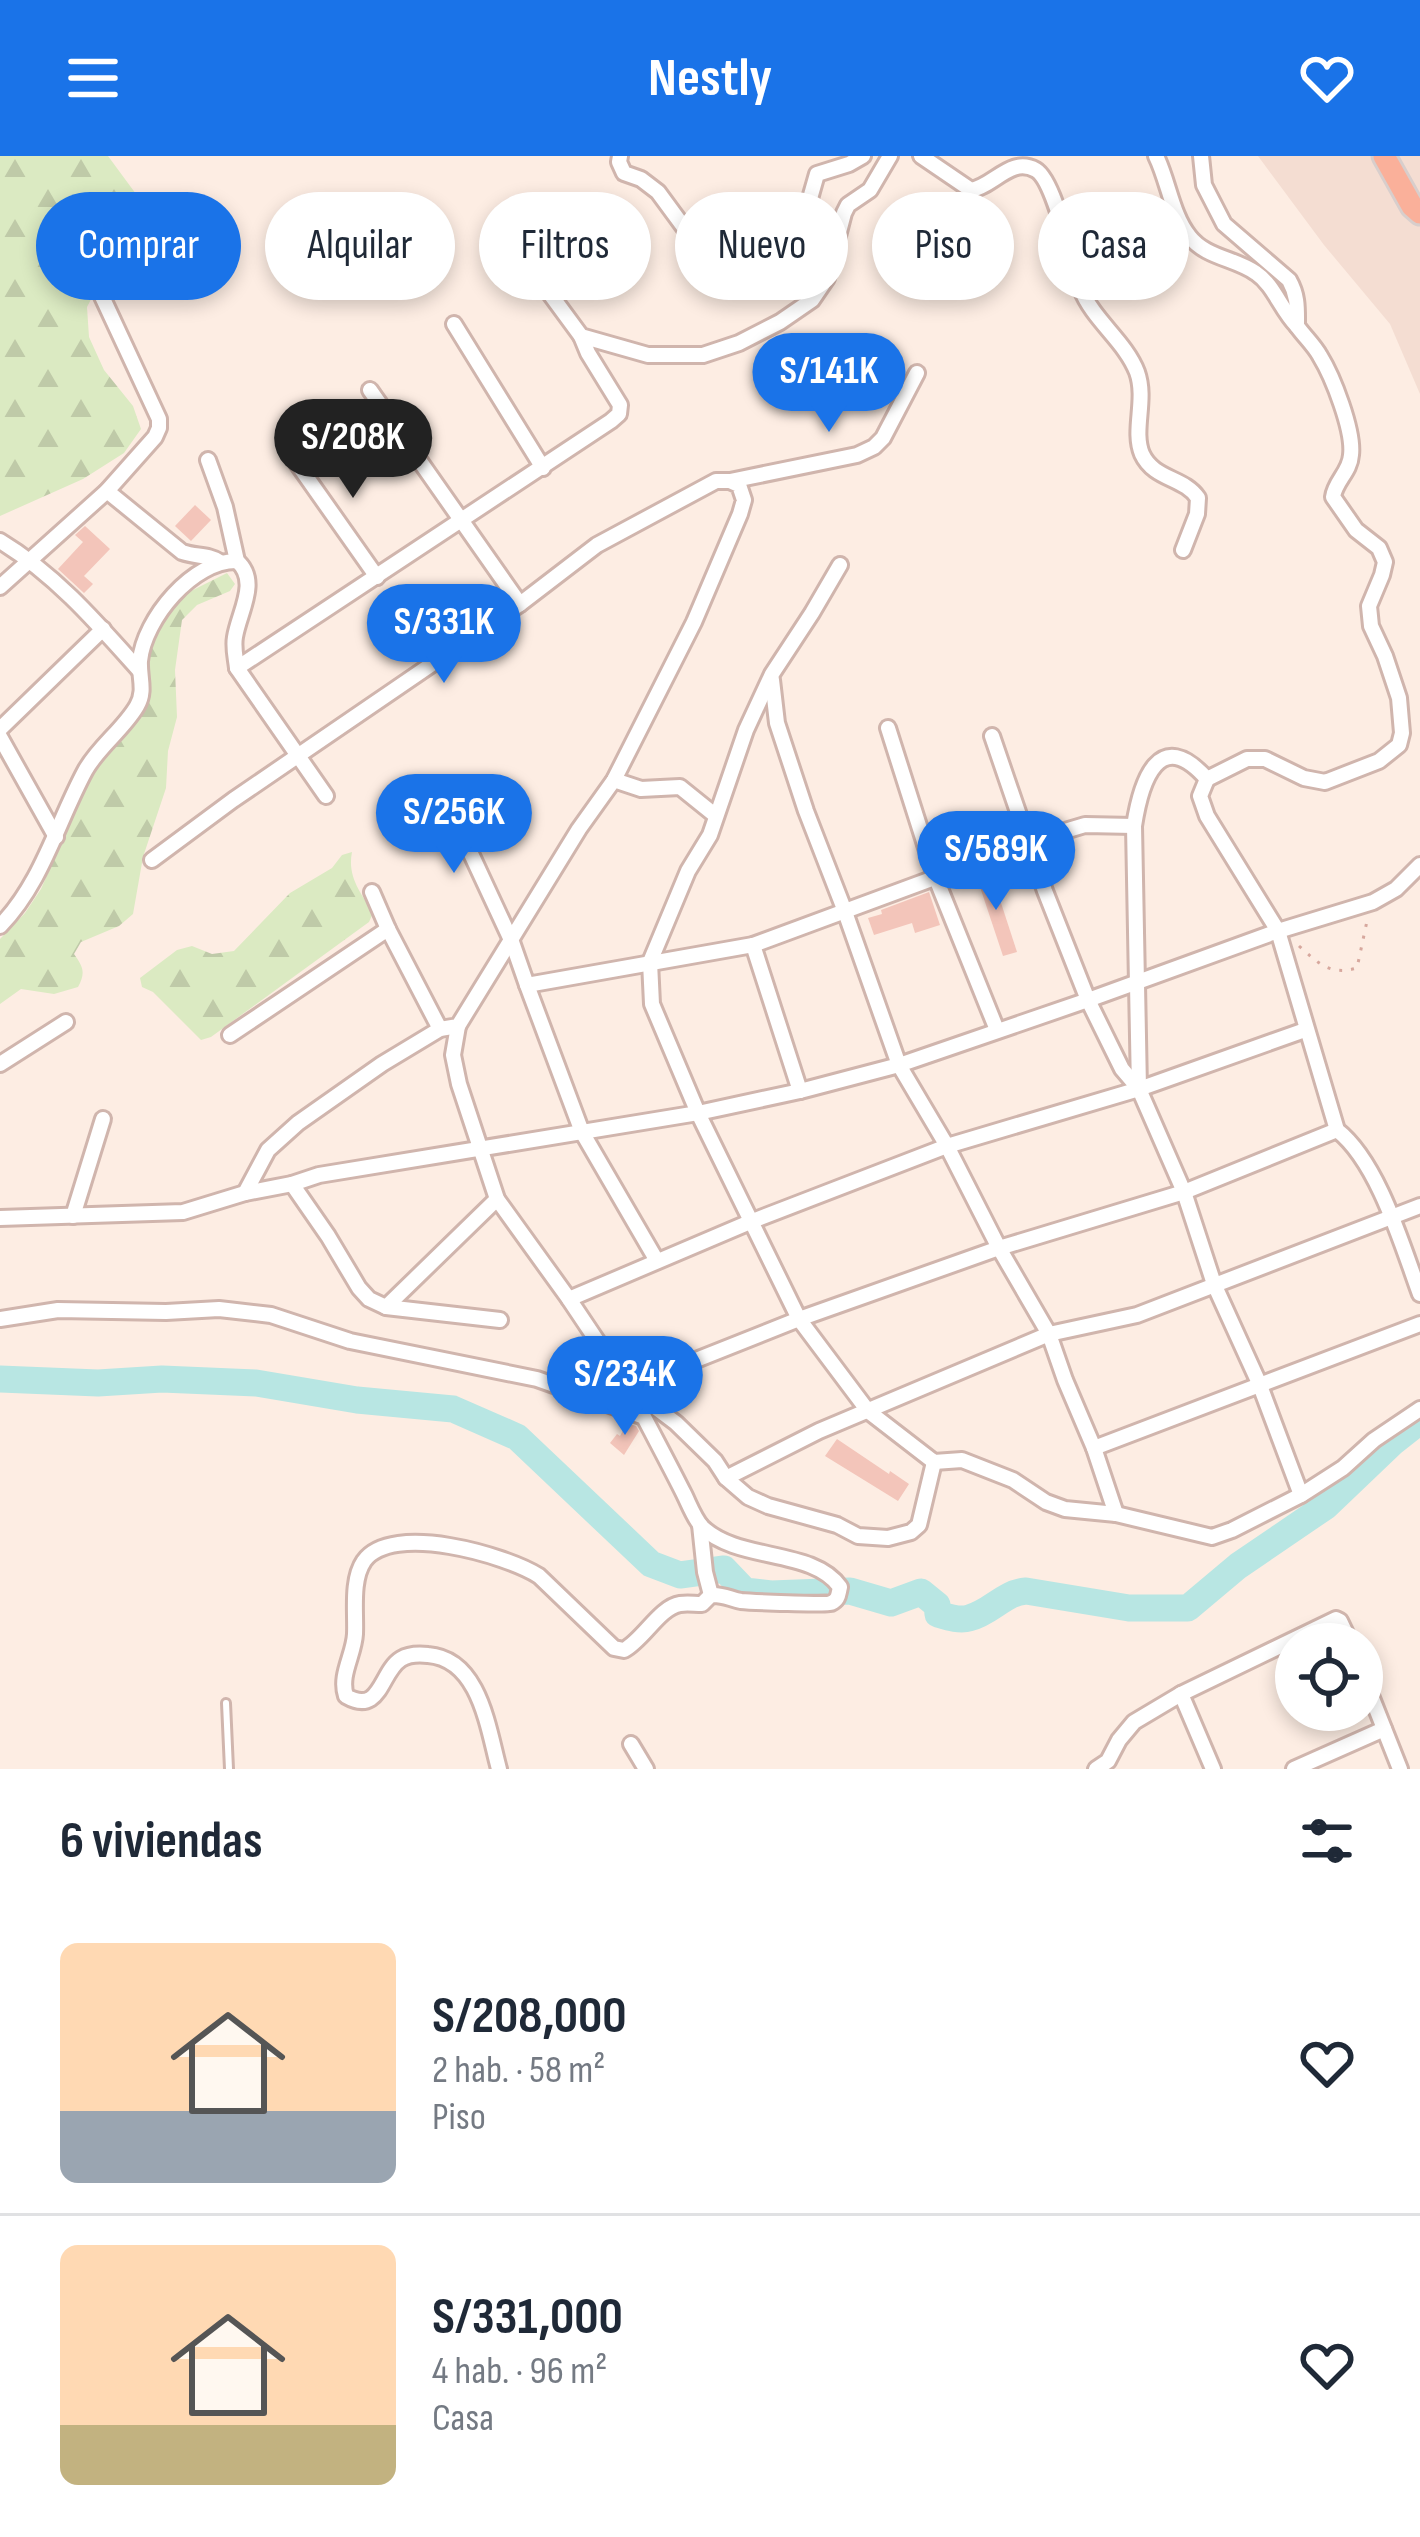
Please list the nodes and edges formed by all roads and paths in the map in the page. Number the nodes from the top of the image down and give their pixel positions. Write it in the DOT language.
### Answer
graph roads {
  1 [pos="620,156"];
  2 [pos="863,156"];
  3 [pos="890,156"];
  4 [pos="922,156"];
  5 [pos="1051,156"];
  6 [pos="1156,156"];
  7 [pos="1201,156"];
  8 [pos="1384,156"];
  9 [pos="1042,174"];
  10 [pos="1420,213"];
  11 [pos="104,300"];
  12 [pos="555,300"];
  13 [pos="454,324"];
  14 [pos="1297,326"];
  15 [pos="581,336"];
  16 [pos="917,373"];
  17 [pos="370,390"];
  18 [pos="289,452"];
  19 [pos="208,460"];
  20 [pos="543,468"];
  21 [pos="730,481"];
  22 [pos="107,491"];
  23 [pos="461,522"];
  24 [pos="0,542"];
  25 [pos="1183,550"];
  26 [pos="30,559"];
  27 [pos="237,561"];
  28 [pos="220,562"];
  29 [pos="840,565"];
  30 [pos="377,578"];
  31 [pos="0,587"];
  32 [pos="520,604"];
  33 [pos="103,629"];
  34 [pos="237,668"];
  35 [pos="140,671"];
  36 [pos="772,674"];
  37 [pos="888,728"];
  38 [pos="0,733"];
  39 [pos="992,736"];
  40 [pos="299,755"];
  41 [pos="1207,779"];
  42 [pos="614,780"];
  43 [pos="441,789"];
  44 [pos="326,796"];
  45 [pos="716,816"];
  46 [pos="1134,826"];
  47 [pos="56,837"];
  48 [pos="1030,843"];
  49 [pos="152,860"];
  50 [pos="1420,865"];
  51 [pos="935,876"];
  52 [pos="372,892"];
  53 [pos="1373,902"];
  54 [pos="844,909"];
  55 [pos="0,926"];
  56 [pos="388,929"];
  57 [pos="1278,931"];
  58 [pos="512,942"];
  59 [pos="753,945"];
  60 [pos="650,962"];
  61 [pos="1137,982"];
  62 [pos="527,985"];
  63 [pos="1088,1000"];
  64 [pos="66,1022"];
  65 [pos="458,1026"];
  66 [pos="440,1029"];
  67 [pos="997,1030"];
  68 [pos="1306,1030"];
  69 [pos="230,1035"];
  70 [pos="0,1064"];
  71 [pos="899,1065"];
  72 [pos="1139,1088"];
  73 [pos="800,1091"];
  74 [pos="698,1113"];
  75 [pos="103,1119"];
  76 [pos="1336,1130"];
  77 [pos="582,1132"];
  78 [pos="947,1145"];
  79 [pos="479,1149"];
  80 [pos="292,1184"];
  81 [pos="245,1192"];
  82 [pos="1184,1192"];
  83 [pos="496,1199"];
  84 [pos="1420,1206"];
  85 [pos="73,1216"];
  86 [pos="1393,1217"];
  87 [pos="0,1218"];
  88 [pos="750,1222"];
  89 [pos="999,1248"];
  90 [pos="657,1261"];
  91 [pos="1214,1284"];
  92 [pos="1420,1294"];
  93 [pos="569,1299"];
  94 [pos="386,1307"];
  95 [pos="0,1319"];
  96 [pos="799,1319"];
  97 [pos="500,1320"];
  98 [pos="1420,1324"];
  99 [pos="1049,1334"];
  100 [pos="1259,1383"];
  101 [pos="628,1387"];
  102 [pos="1420,1409"];
  103 [pos="868,1411"];
  104 [pos="644,1417"];
  105 [pos="1094,1448"];
  106 [pos="934,1462"];
  107 [pos="726,1478"];
  108 [pos="1301,1495"];
  109 [pos="1116,1514"];
  110 [pos="700,1525"];
  111 [pos="711,1594"];
  112 [pos="1275,1649"];
  113 [pos="1181,1694"];
  114 [pos="226,1703"];
  115 [pos="1384,1729"];
  116 [pos="631,1744"];
  117 [pos="230,1769"];
  118 [pos="499,1769"];
  119 [pos="646,1769"];
  120 [pos="1096,1769"];
  121 [pos="1213,1769"];
  122 [pos="1294,1769"];
  123 [pos="1400,1769"];
  1 -- 2 [label="street"];
  3 -- 15 [label="street"];
  4 -- 9 [label="street"];
  5 -- 9 [label="street"];
  6 -- 14 [label="street"];
  7 -- 14 [label="street"];
  8 -- 10 [label="highway"];
  9 -- 25 [label="street"];
  11 -- 22 [label="street"];
  12 -- 15 [label="street"];
  13 -- 20 [label="street"];
  14 -- 41 [label="street"];
  15 -- 20 [label="street"];
  16 -- 21 [label="street"];
  17 -- 23 [label="street"];
  18 -- 30 [label="street"];
  19 -- 27 [label="street"];
  20 -- 23 [label="street"];
  21 -- 32 [label="street"];
  21 -- 42 [label="street"];
  22 -- 26 [label="street"];
  22 -- 28 [label="street"];
  23 -- 30 [label="street"];
  23 -- 32 [label="street"];
  24 -- 26 [label="street"];
  26 -- 31 [label="street"];
  26 -- 33 [label="street"];
  27 -- 28 [label="street"];
  27 -- 34 [label="street"];
  28 -- 35 [label="street"];
  29 -- 36 [label="street"];
  30 -- 34 [label="street"];
  32 -- 40 [label="street"];
  33 -- 35 [label="street"];
  33 -- 38 [label="street"];
  34 -- 40 [label="street"];
  35 -- 47 [label="street"];
  36 -- 45 [label="street"];
  36 -- 54 [label="street"];
  37 -- 51 [label="street"];
  38 -- 47 [label="street"];
  39 -- 48 [label="street"];
  40 -- 44 [label="street"];
  40 -- 49 [label="street"];
  41 -- 46 [label="street"];
  41 -- 57 [label="street"];
  42 -- 45 [label="street"];
  42 -- 58 [label="street"];
  43 -- 58 [label="street"];
  45 -- 60 [label="street"];
  46 -- 48 [label="street"];
  46 -- 61 [label="street"];
  47 -- 55 [label="street"];
  48 -- 51 [label="street"];
  48 -- 63 [label="street"];
  50 -- 53 [label="street"];
  51 -- 54 [label="street"];
  51 -- 67 [label="street"];
  52 -- 56 [label="street"];
  53 -- 57 [label="street"];
  53 -- 57 [label="path"];
  54 -- 59 [label="street"];
  54 -- 71 [label="street"];
  56 -- 66 [label="street"];
  56 -- 69 [label="street"];
  57 -- 61 [label="street"];
  57 -- 68 [label="street"];
  58 -- 62 [label="street"];
  58 -- 65 [label="street"];
  59 -- 60 [label="street"];
  59 -- 73 [label="street"];
  60 -- 62 [label="street"];
  60 -- 74 [label="street"];
  61 -- 63 [label="street"];
  61 -- 72 [label="street"];
  62 -- 77 [label="street"];
  63 -- 67 [label="street"];
  63 -- 72 [label="street"];
  64 -- 70 [label="street"];
  65 -- 66 [label="street"];
  65 -- 79 [label="street"];
  66 -- 81 [label="street"];
  67 -- 71 [label="street"];
  68 -- 72 [label="street"];
  68 -- 76 [label="street"];
  71 -- 73 [label="street"];
  71 -- 78 [label="street"];
  72 -- 78 [label="street"];
  72 -- 82 [label="street"];
  73 -- 74 [label="street"];
  74 -- 77 [label="street"];
  74 -- 88 [label="street"];
  75 -- 85 [label="street"];
  76 -- 82 [label="street"];
  76 -- 86 [label="street"];
  77 -- 79 [label="street"];
  77 -- 90 [label="street"];
  78 -- 88 [label="street"];
  78 -- 89 [label="street"];
  79 -- 80 [label="street"];
  79 -- 83 [label="street"];
  80 -- 81 [label="street"];
  80 -- 94 [label="street"];
  81 -- 85 [label="street"];
  82 -- 89 [label="street"];
  82 -- 91 [label="street"];
  83 -- 93 [label="street"];
  83 -- 94 [label="street"];
  84 -- 86 [label="street"];
  85 -- 87 [label="street"];
  86 -- 91 [label="street"];
  86 -- 92 [label="street"];
  88 -- 90 [label="street"];
  88 -- 96 [label="street"];
  89 -- 96 [label="street"];
  89 -- 99 [label="street"];
  90 -- 93 [label="street"];
  91 -- 99 [label="street"];
  91 -- 100 [label="street"];
  93 -- 101 [label="street"];
  94 -- 97 [label="street"];
  95 -- 104 [label="street"];
  96 -- 101 [label="street"];
  96 -- 103 [label="street"];
  98 -- 100 [label="street"];
  99 -- 103 [label="street"];
  99 -- 105 [label="street"];
  100 -- 105 [label="street"];
  100 -- 108 [label="street"];
  101 -- 104 [label="street"];
  101 -- 107 [label="street"];
  102 -- 108 [label="street"];
  103 -- 106 [label="street"];
  103 -- 107 [label="street"];
  104 -- 110 [label="street"];
  105 -- 109 [label="street"];
  106 -- 107 [label="street"];
  106 -- 109 [label="street"];
  108 -- 109 [label="street"];
  110 -- 111 [label="street"];
  110 -- 111 [label="street"];
  111 -- 118 [label="street"];
  112 -- 113 [label="street"];
  113 -- 120 [label="street"];
  113 -- 121 [label="street"];
  114 -- 117 [label="lane"];
  115 -- 122 [label="street"];
  115 -- 123 [label="street"];
  116 -- 119 [label="street"];
}
